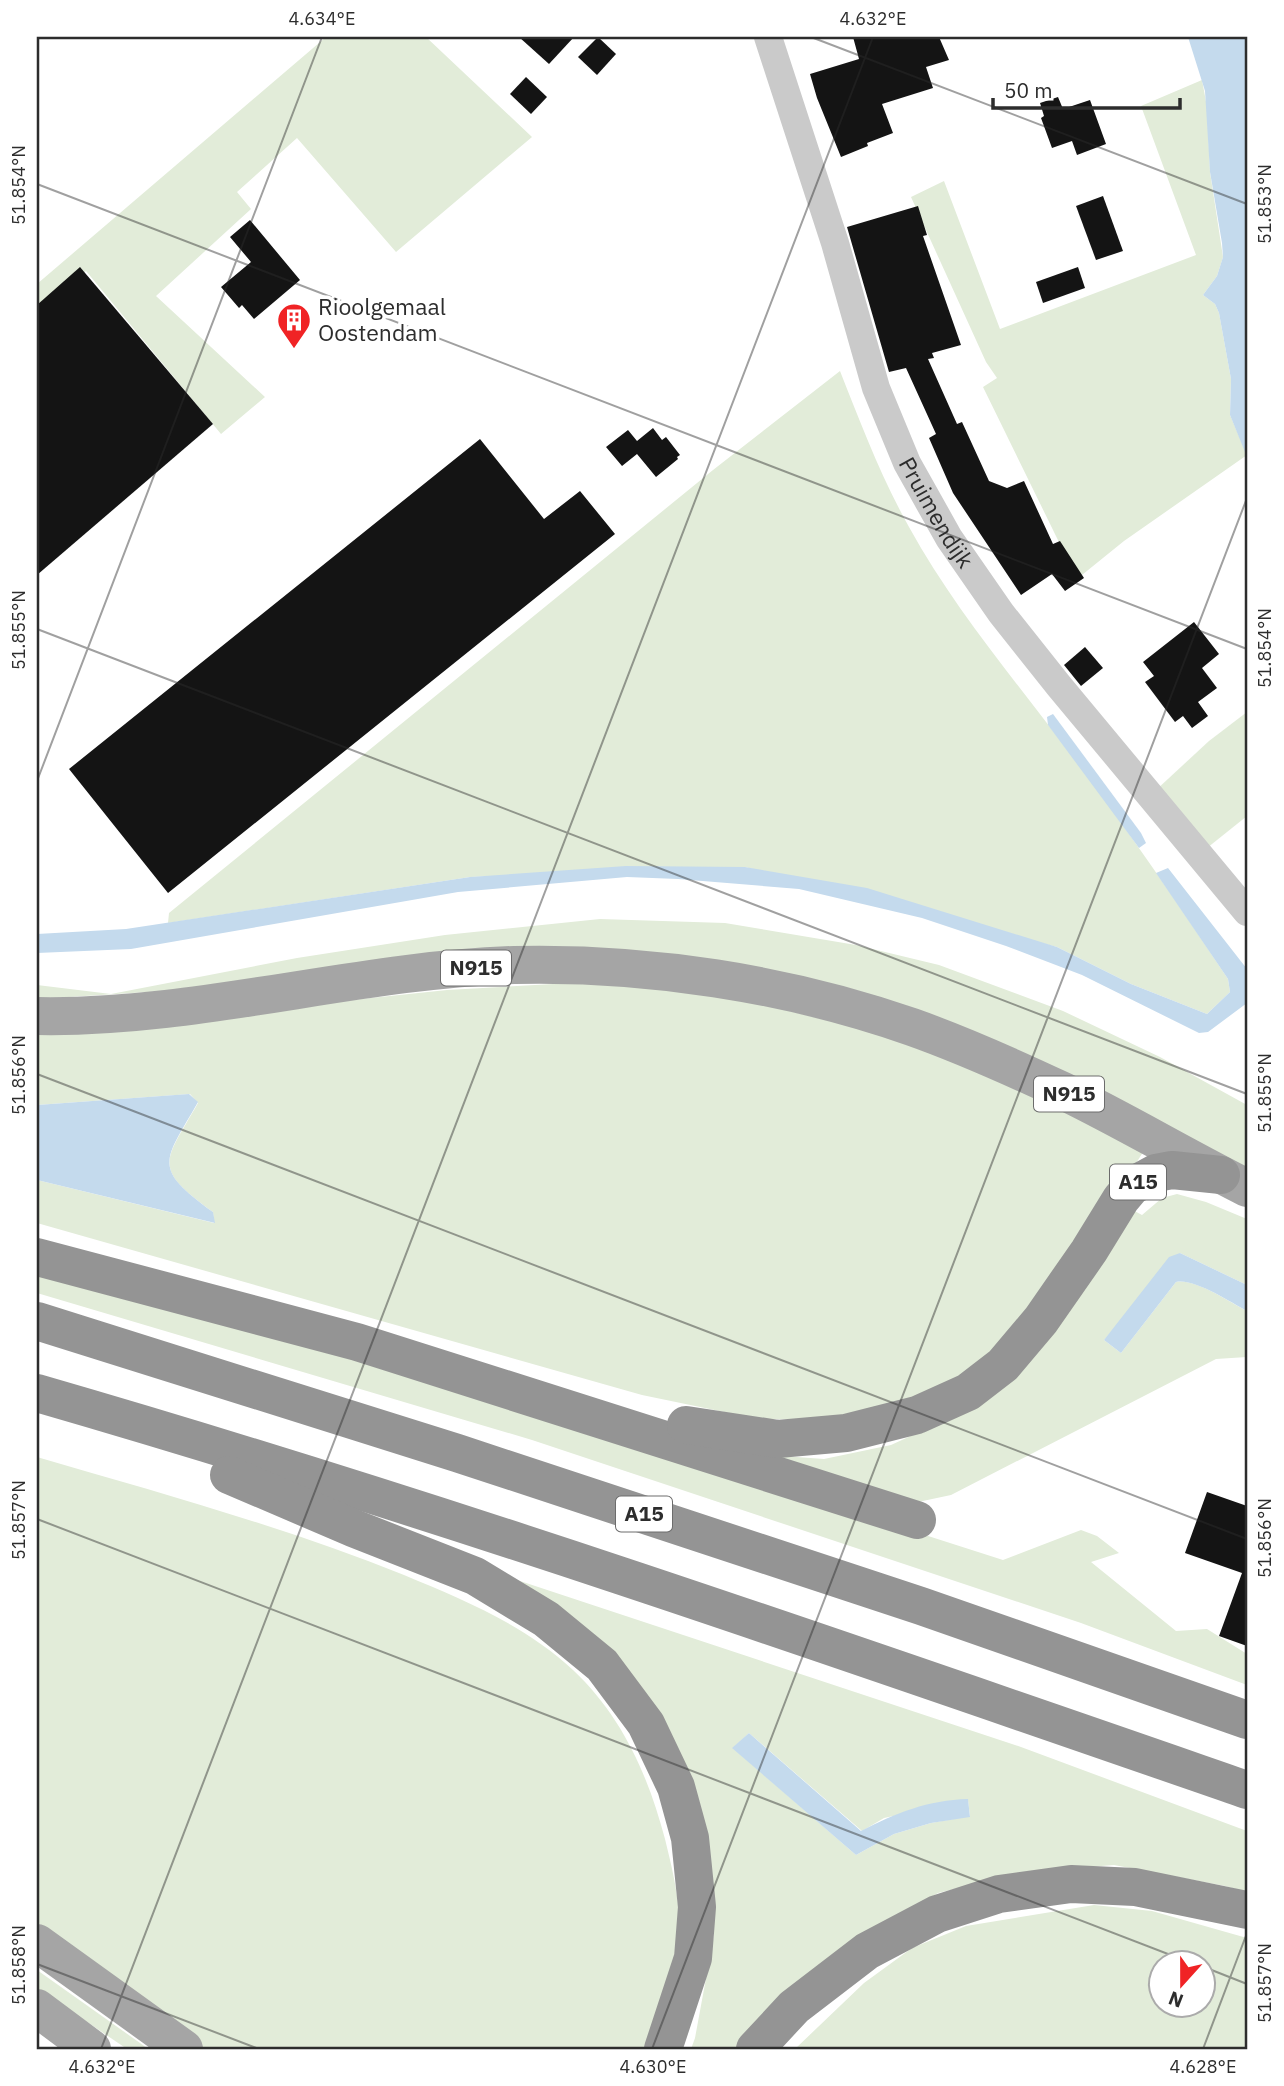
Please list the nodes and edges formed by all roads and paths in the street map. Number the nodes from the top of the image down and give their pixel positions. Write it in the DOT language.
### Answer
graph roads {
  1 [pos="768,37"];
  2 [pos="1247,912"];
  3 [pos="37,1016"];
  4 [pos="1234,1182"];
  5 [pos="37,1257"];
  6 [pos="37,1321"];
  7 [pos="40,1394"];
  8 [pos="587,1414"];
  9 [pos="917,1520"];
  10 [pos="1247,1720"];
  11 [pos="1247,1790"];
  12 [pos="1247,1910"];
  13 [pos="37,1943"];
  14 [pos="37,2008"];
  15 [pos="92,2049"];
  16 [pos="184,2049"];
  17 [pos="663,2049"];
  18 [pos="755,2049"];
  1 -- 2 [label="street, Pruimendijk"];
  3 -- 4 [label="main road, N915"];
  4 -- 8 [label="highway, A15"];
  5 -- 8 [label="highway, A15"];
  6 -- 10 [label="highway, A15"];
  7 -- 11 [label="highway"];
  7 -- 17 [label="highway"];
  8 -- 9 [label="highway, A15"];
  12 -- 18 [label="highway"];
  13 -- 16 [label="main road"];
  14 -- 15 [label="main road"];
}
